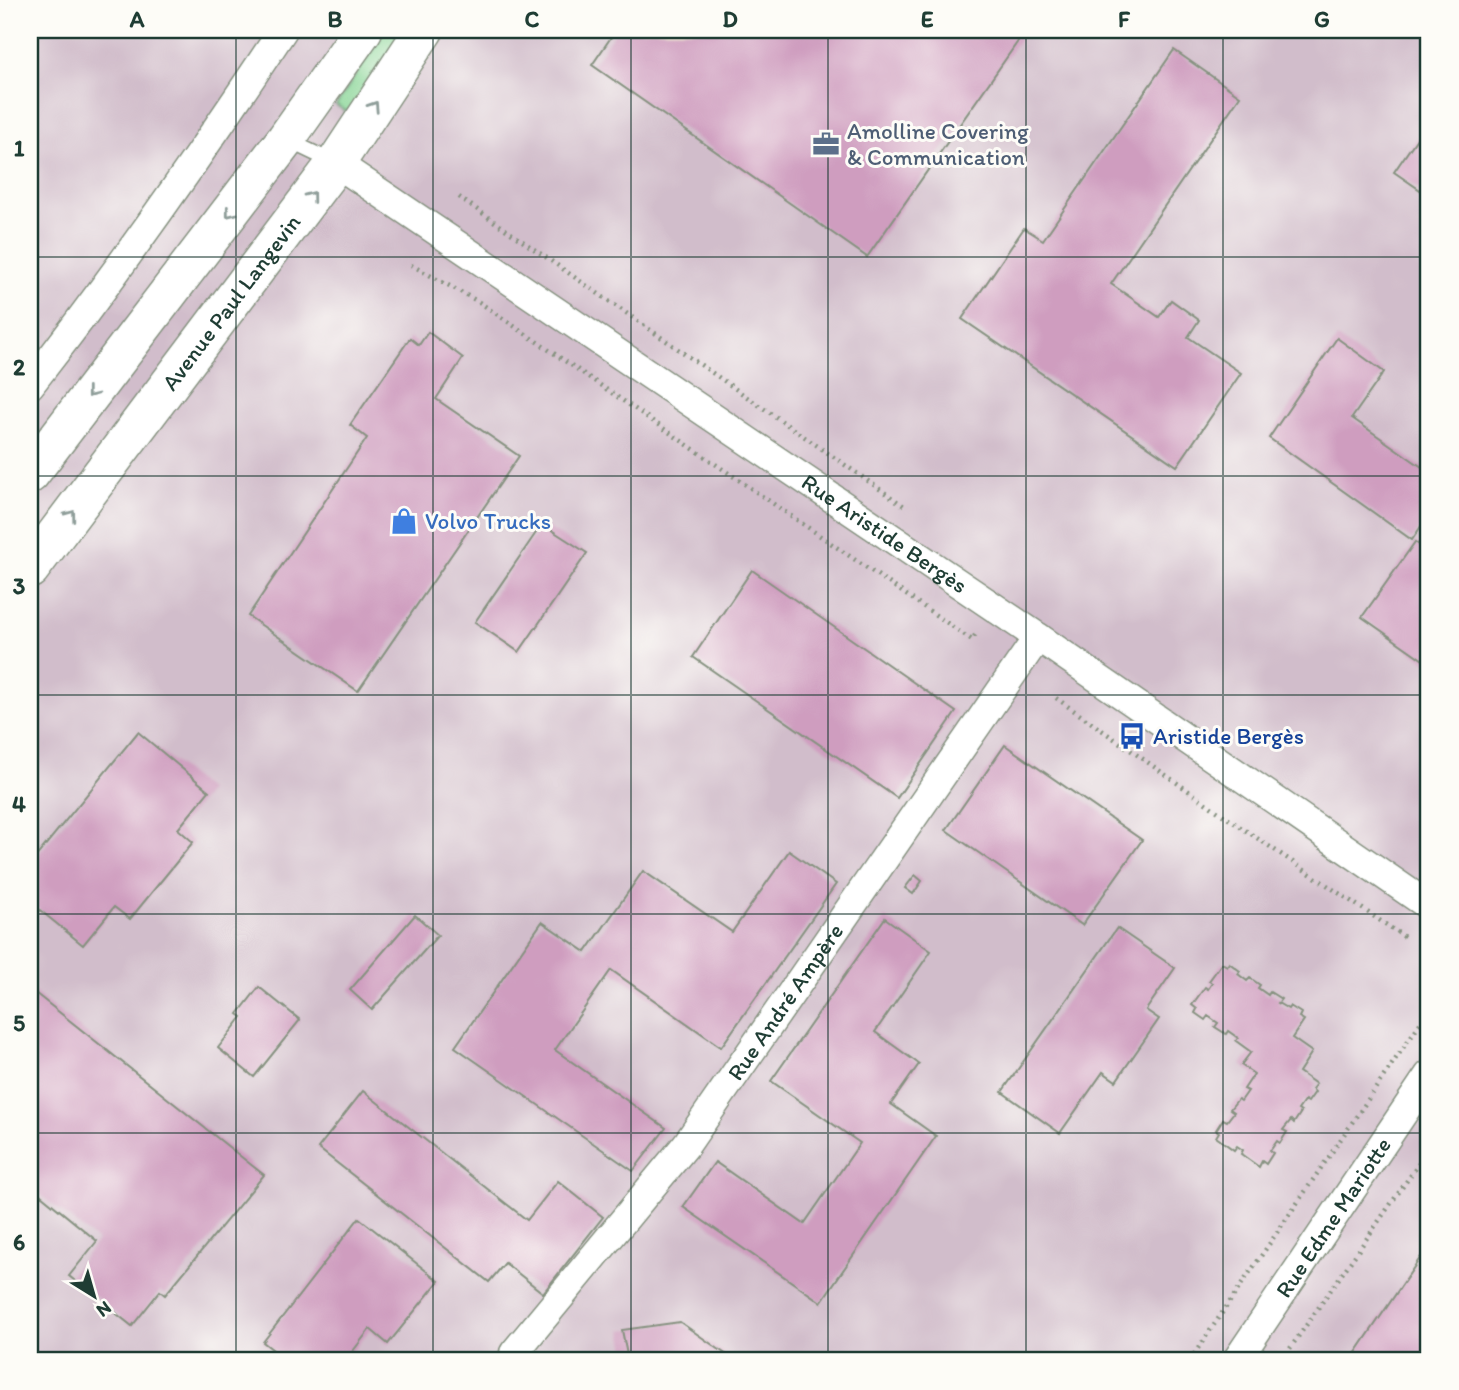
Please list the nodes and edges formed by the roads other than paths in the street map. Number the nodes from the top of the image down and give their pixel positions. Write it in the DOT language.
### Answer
graph roads {
  1 [pos="283,30"];
  2 [pos="363,30"];
  3 [pos="424,30"];
  4 [pos="286,139"];
  5 [pos="336,163"];
  6 [pos="30,385"];
  7 [pos="30,474"];
  8 [pos="30,569"];
  9 [pos="1038,637"];
  10 [pos="1429,906"];
  11 [pos="1429,1075"];
  12 [pos="515,1358"];
  13 [pos="1237,1360"];
  1 -- 6 [label="street"];
  2 -- 4 [label="main road"];
  5 -- 3 [label="main road, Avenue Paul Langevin, one-way"];
  4 -- 5 [label="lane"];
  4 -- 7 [label="main road, one-way"];
  8 -- 5 [label="main road, Avenue Paul Langevin, one-way"];
  5 -- 9 [label="street, Rue Aristide Bergès"];
  9 -- 10 [label="street, Rue Aristide Bergès"];
  9 -- 12 [label="street, Rue André Ampère"];
  11 -- 13 [label="street, Rue Edme Mariotte"];
}
